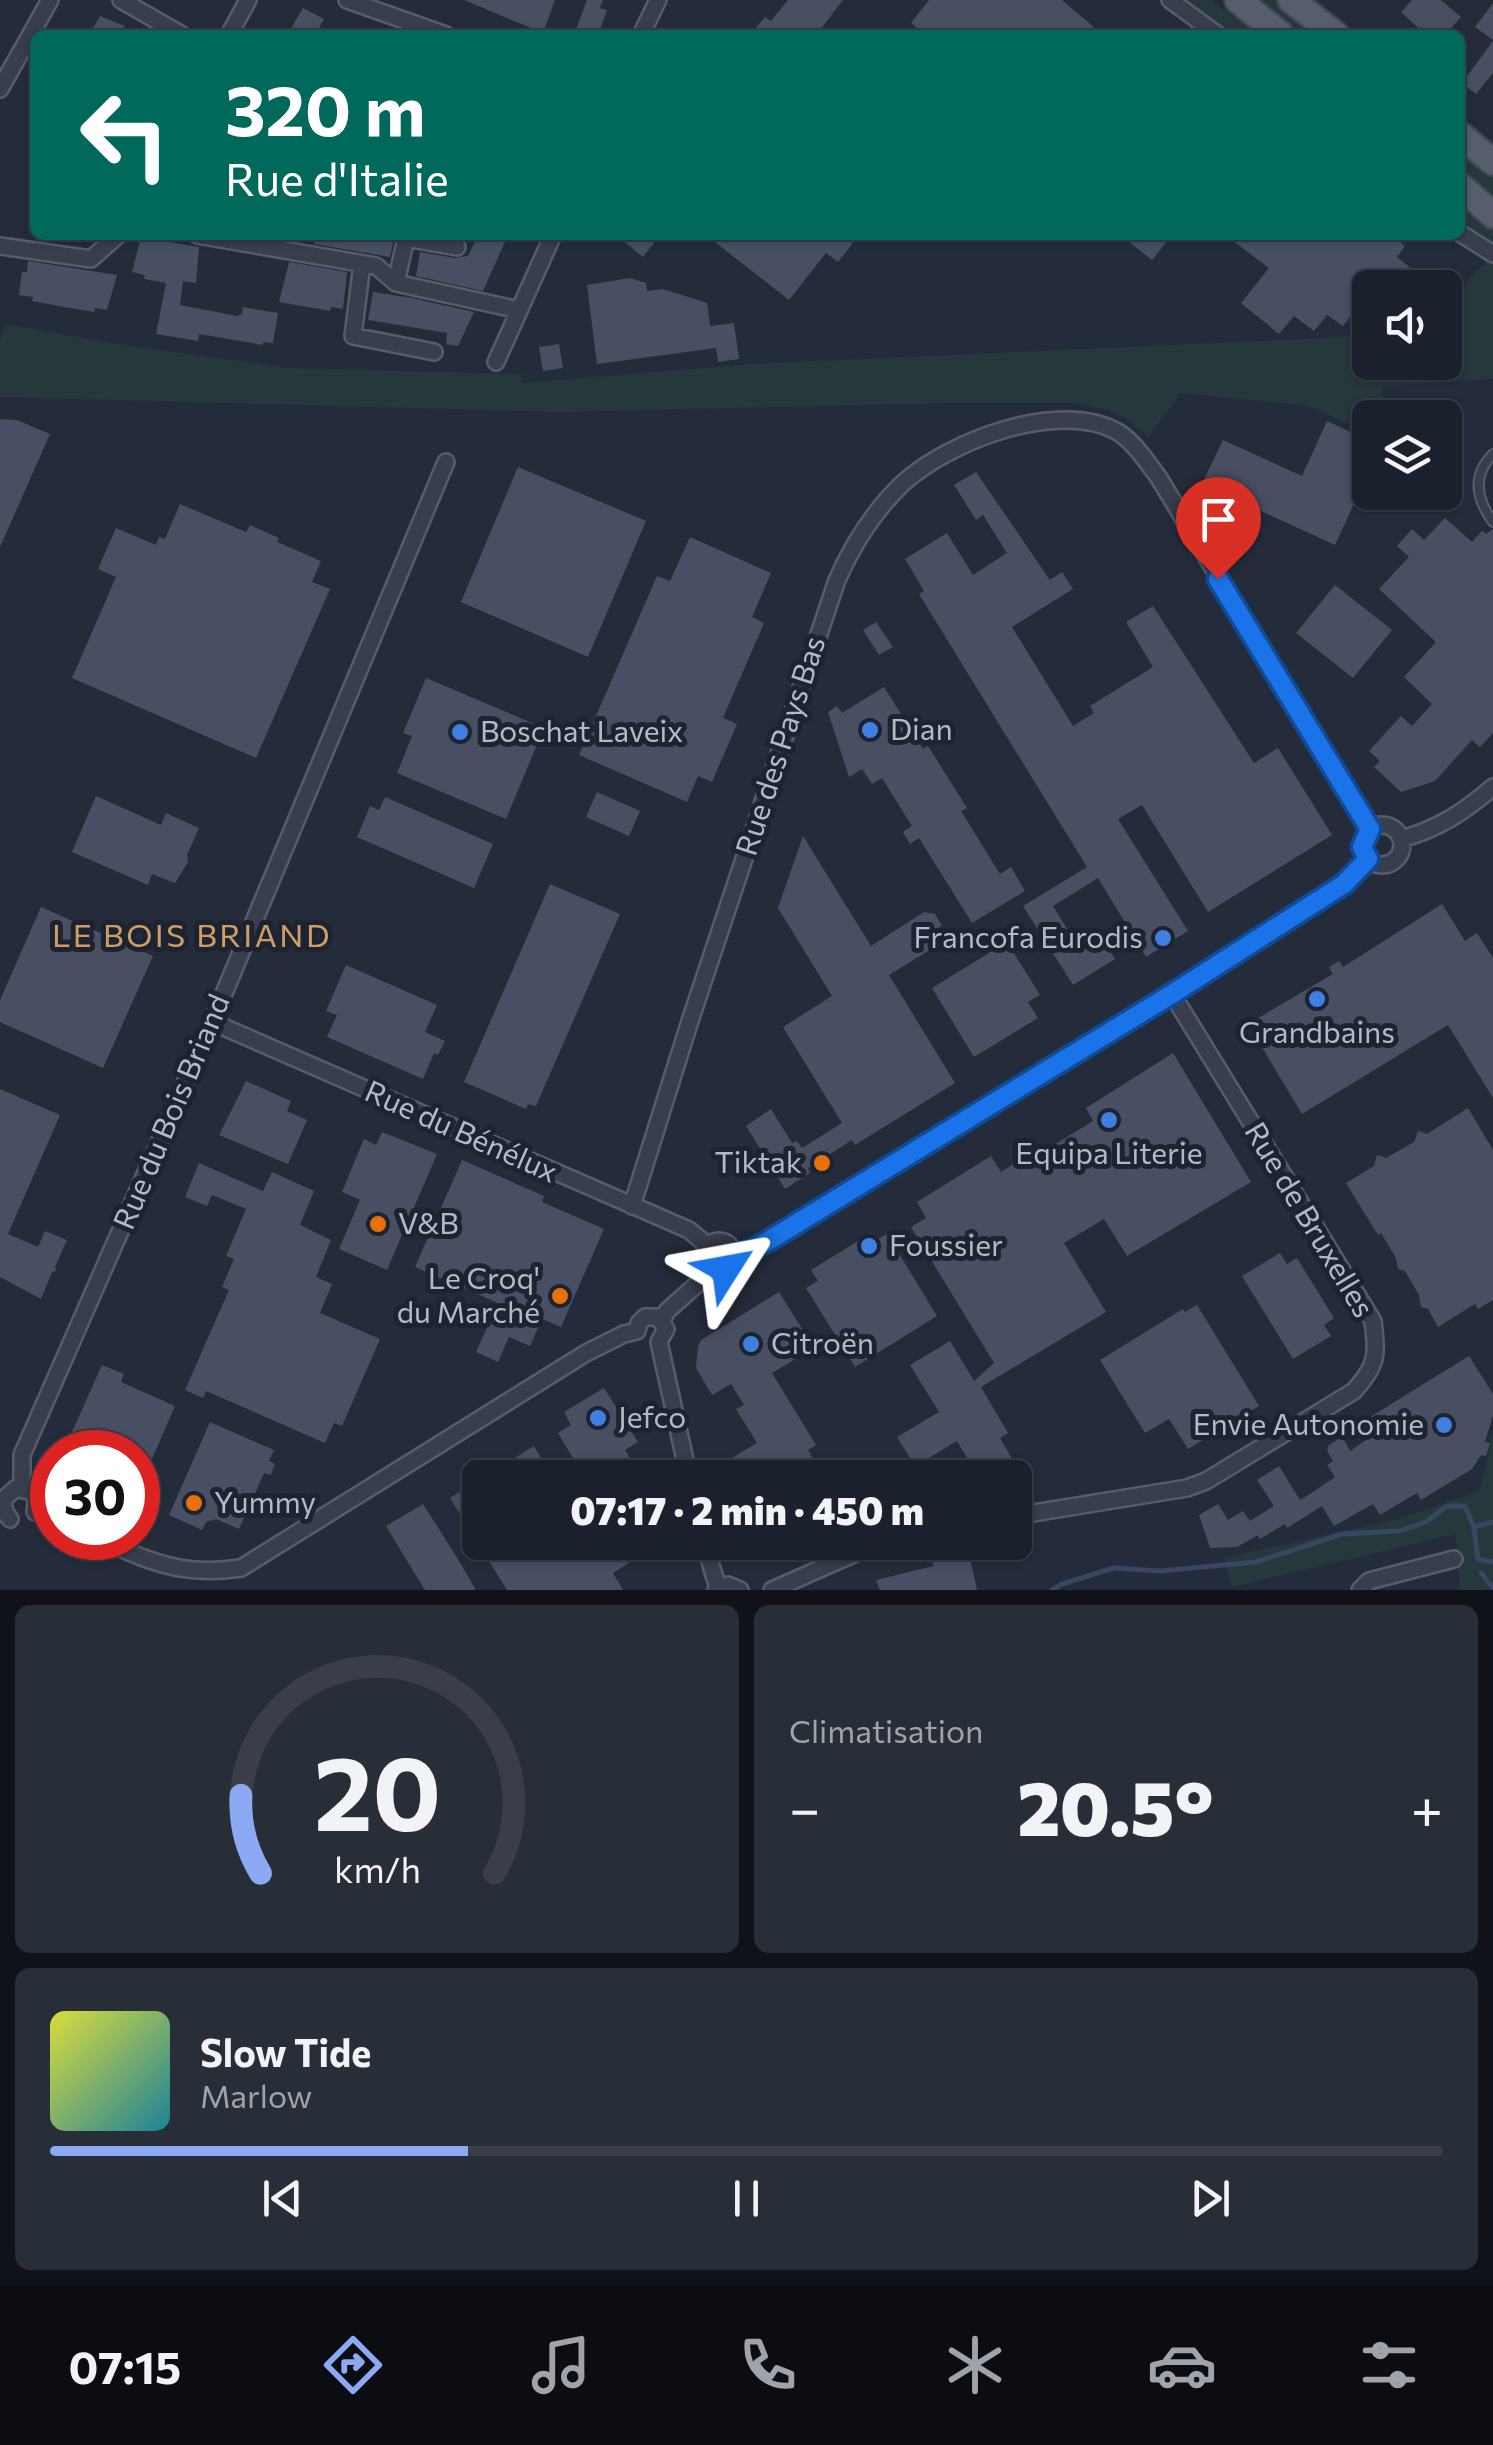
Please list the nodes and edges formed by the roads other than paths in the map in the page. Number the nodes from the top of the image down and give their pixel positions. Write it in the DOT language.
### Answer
graph roads {
  1 [pos="50,0"];
  2 [pos="121,0"];
  3 [pos="248,0"];
  4 [pos="347,0"];
  5 [pos="658,0"];
  6 [pos="1170,0"];
  7 [pos="1238,0"];
  8 [pos="1291,0"];
  9 [pos="33,30"];
  10 [pos="173,30"];
  11 [pos="232,30"];
  12 [pos="432,30"];
  13 [pos="643,30"];
  14 [pos="1211,30"];
  15 [pos="1275,30"];
  16 [pos="1330,30"];
  17 [pos="30,36"];
  18 [pos="0,90"];
  19 [pos="1465,139"];
  20 [pos="1493,162"];
  21 [pos="1465,190"];
  22 [pos="1493,215"];
  23 [pos="1465,236"];
  24 [pos="113,240"];
  25 [pos="225,240"];
  26 [pos="406,240"];
  27 [pos="417,240"];
  28 [pos="551,240"];
  29 [pos="0,246"];
  30 [pos="457,247"];
  31 [pos="1493,254"];
  32 [pos="362,264"];
  33 [pos="396,283"];
  34 [pos="520,310"];
  35 [pos="434,352"];
  36 [pos="496,362"];
  37 [pos="1493,454"];
  38 [pos="446,462"];
  39 [pos="1493,522"];
  40 [pos="1493,787"];
  41 [pos="1370,829"];
  42 [pos="1401,839"];
  43 [pos="1368,859"];
  44 [pos="1172,994"];
  45 [pos="212,1022"];
  46 [pos="632,1206"];
  47 [pos="708,1246"];
  48 [pos="734,1254"];
  49 [pos="713,1270"];
  50 [pos="662,1320"];
  51 [pos="637,1331"];
  52 [pos="659,1342"];
  53 [pos="685,1460"];
  54 [pos="22,1487"];
  55 [pos="30,1493"];
  56 [pos="1032,1513"];
  57 [pos="30,1516"];
  58 [pos="5,1522"];
  59 [pos="1454,1559"];
  60 [pos="153,1560"];
  61 [pos="708,1560"];
  62 [pos="841,1560"];
  63 [pos="717,1589"];
  64 [pos="740,1590"];
  65 [pos="772,1590"];
  66 [pos="1360,1590"];
  1 -- 9 [label="street"];
  2 -- 10 [label="street"];
  3 -- 11 [label="street"];
  4 -- 12 [label="street"];
  5 -- 13 [label="street"];
  6 -- 14 [label="street"];
  7 -- 15 [label="main road"];
  8 -- 16 [label="main road"];
  17 -- 18 [label="street"];
  19 -- 20 [label="main road"];
  21 -- 22 [label="main road"];
  23 -- 31 [label="street"];
  24 -- 29 [label="street"];
  25 -- 32 [label="street"];
  26 -- 33 [label="street"];
  27 -- 30 [label="street"];
  28 -- 34 [label="street"];
  32 -- 33 [label="street"];
  32 -- 35 [label="street"];
  33 -- 34 [label="street"];
  34 -- 36 [label="street"];
  37 -- 39 [label="lane"];
  38 -- 45 [label="street, Rue du Bois Briand"];
  40 -- 42 [label="street"];
  41 -- 42 [label="street"];
  41 -- 43 [label="street"];
  41 -- 46 [label="street, Rue des Pays Bas"];
  42 -- 43 [label="street"];
  43 -- 44 [label="street"];
  44 -- 48 [label="street"];
  44 -- 56 [label="street, Rue de Bruxelles"];
  45 -- 46 [label="street, Rue du Bénélux"];
  45 -- 54 [label="street, Rue du Bois Briand"];
  46 -- 47 [label="street, Rue du Bénélux"];
  47 -- 48 [label="street"];
  47 -- 49 [label="street"];
  48 -- 49 [label="street"];
  49 -- 50 [label="street"];
  50 -- 51 [label="street"];
  50 -- 52 [label="street"];
  51 -- 52 [label="street"];
  51 -- 60 [label="street"];
  52 -- 53 [label="street"];
  54 -- 55 [label="street"];
  54 -- 58 [label="street"];
  57 -- 58 [label="street"];
  59 -- 66 [label="street"];
  61 -- 63 [label="street"];
  62 -- 65 [label="street"];
  63 -- 64 [label="street"];
}
